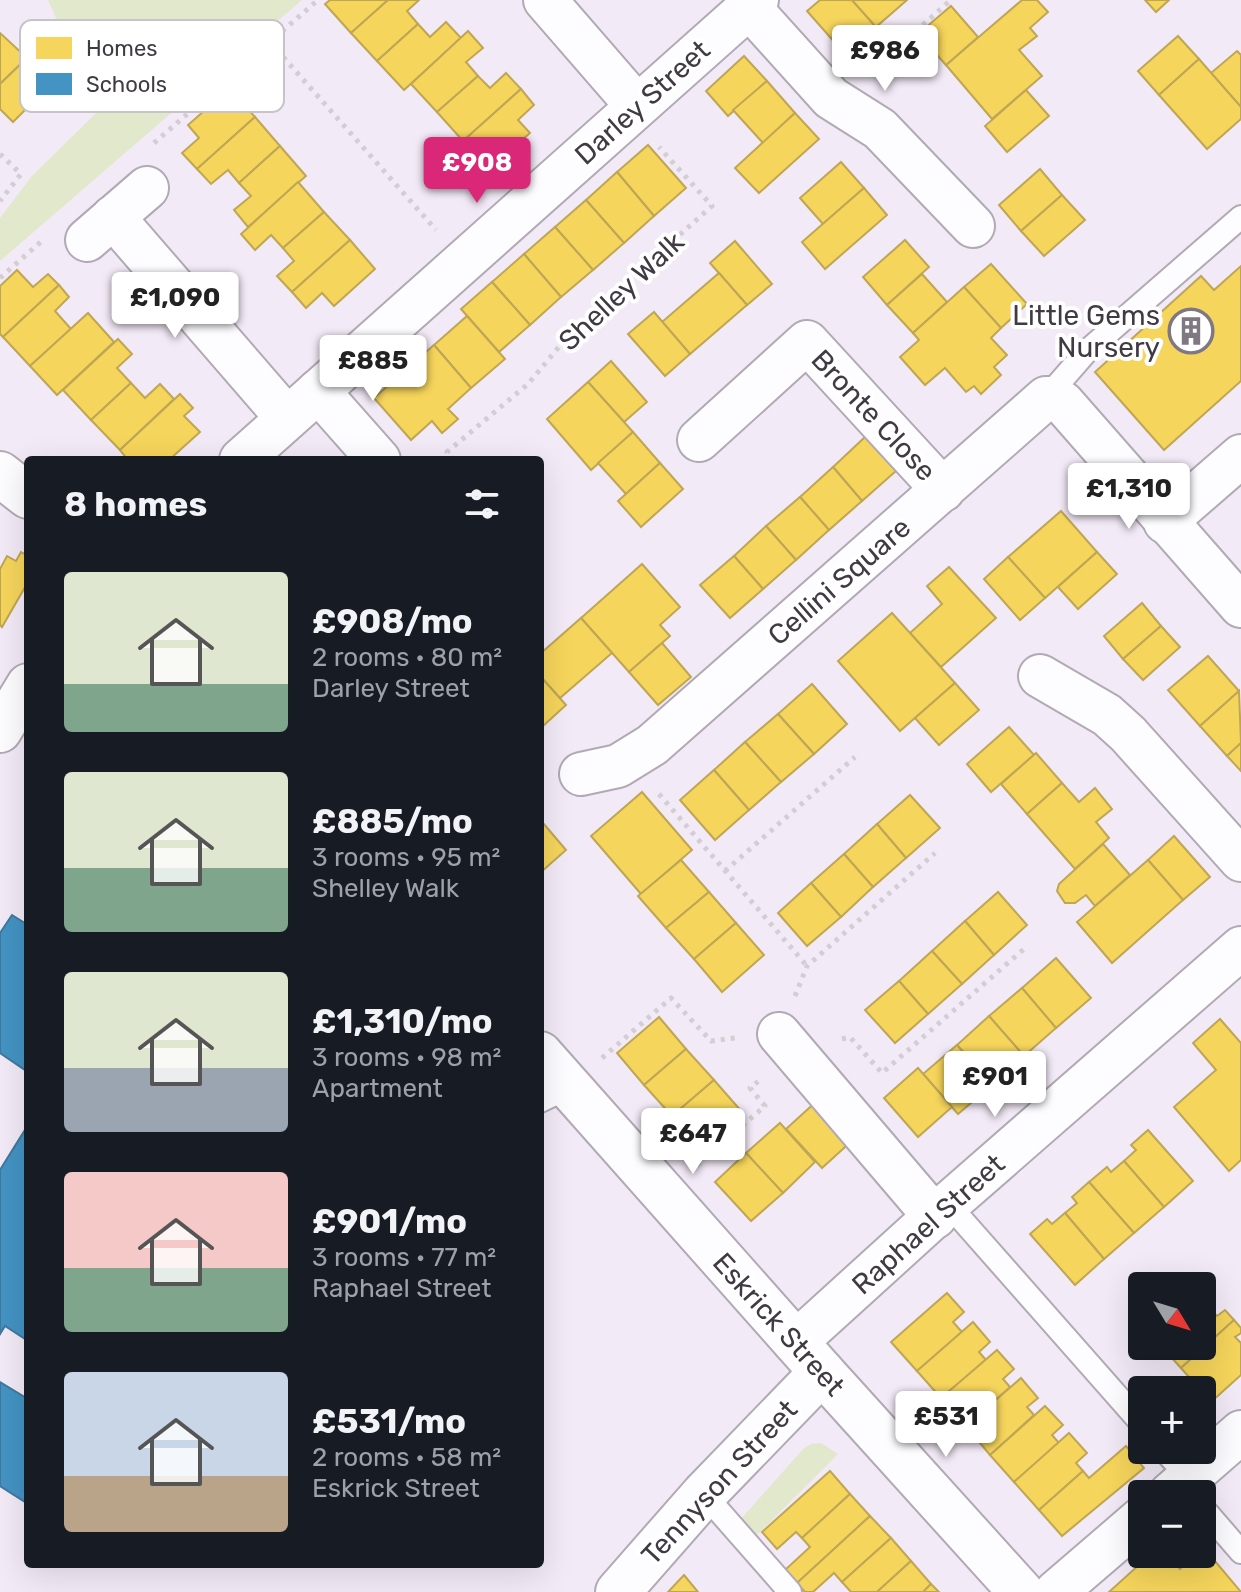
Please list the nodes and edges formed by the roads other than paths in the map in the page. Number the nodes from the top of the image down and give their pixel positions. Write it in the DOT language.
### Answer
graph roads {
  1 [pos="545,0"];
  2 [pos="753,4"];
  3 [pos="633,110"];
  4 [pos="147,188"];
  5 [pos="1241,217"];
  6 [pos="973,226"];
  7 [pos="1046,398"];
  8 [pos="302,405"];
  9 [pos="699,440"];
  10 [pos="245,456"];
  11 [pos="373,456"];
  12 [pos="1241,456"];
  13 [pos="0,474"];
  14 [pos="943,490"];
  15 [pos="24,493"];
  16 [pos="1165,522"];
  17 [pos="1241,606"];
  18 [pos="1040,676"];
  19 [pos="24,692"];
  20 [pos="0,731"];
  21 [pos="581,774"];
  22 [pos="1241,860"];
  23 [pos="1241,948"];
  24 [pos="787,1042"];
  25 [pos="544,1065"];
  26 [pos="554,1094"];
  27 [pos="942,1210"];
  28 [pos="808,1358"];
  29 [pos="1128,1409"];
  30 [pos="1241,1432"];
  31 [pos="1187,1480"];
  32 [pos="704,1494"];
  33 [pos="1216,1523"];
  34 [pos="1128,1530"];
  35 [pos="1241,1552"];
  36 [pos="618,1592"];
  37 [pos="790,1592"];
  38 [pos="1021,1592"];
  39 [pos="1056,1592"];
  1 -- 3 [label="street"];
  2 -- 3 [label="street, Darley Street"];
  2 -- 6 [label="street"];
  3 -- 8 [label="street, Darley Street"];
  4 -- 8 [label="street"];
  5 -- 7 [label="lane"];
  7 -- 14 [label="street, Cellini Square"];
  7 -- 16 [label="street"];
  8 -- 10 [label="street, Darley Street"];
  8 -- 11 [label="street"];
  9 -- 14 [label="street, Bronte Close"];
  12 -- 16 [label="street"];
  13 -- 15 [label="street"];
  14 -- 21 [label="street, Cellini Square"];
  16 -- 17 [label="street"];
  18 -- 22 [label="street"];
  19 -- 20 [label="street"];
  23 -- 27 [label="street, Raphael Street"];
  24 -- 27 [label="street"];
  25 -- 26 [label="street, Eskrick Street"];
  26 -- 28 [label="street, Eskrick Street"];
  27 -- 28 [label="street, Raphael Street"];
  27 -- 29 [label="lane"];
  28 -- 32 [label="street, Tennyson Street"];
  28 -- 38 [label="street, Eskrick Street"];
  30 -- 31 [label="street"];
  32 -- 36 [label="street, Tennyson Street"];
  32 -- 37 [label="lane"];
  33 -- 35 [label="lane"];
  34 -- 39 [label="street"];
}
